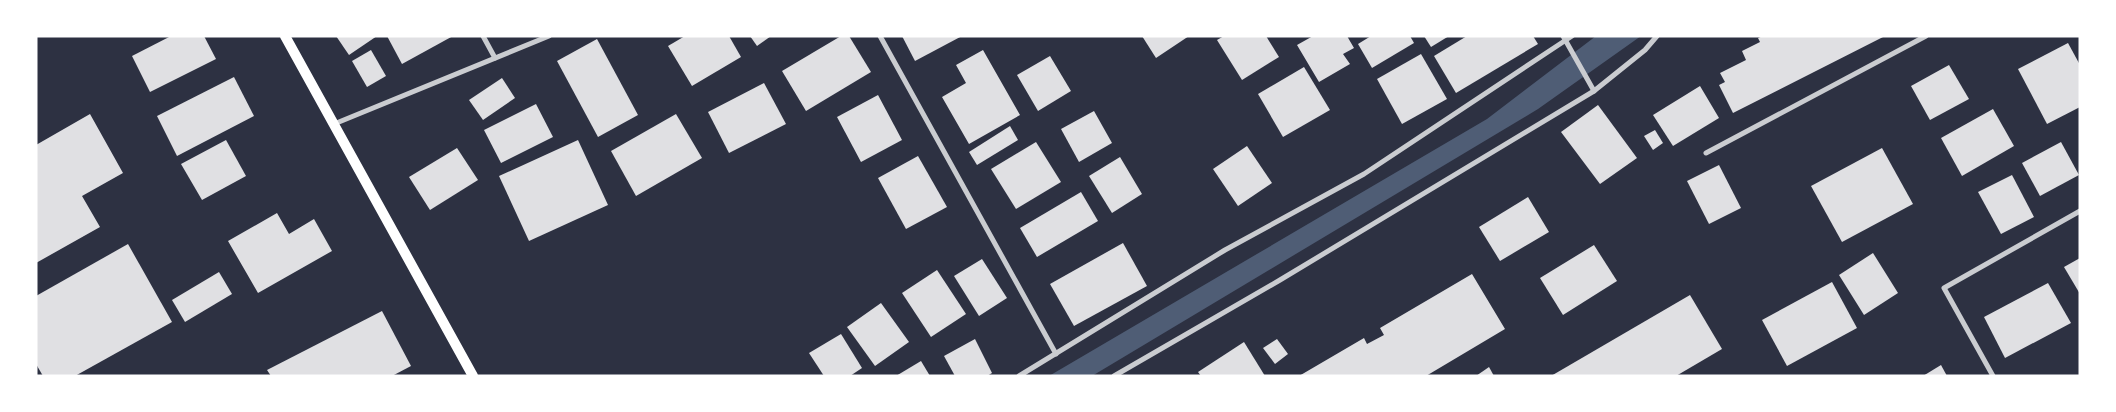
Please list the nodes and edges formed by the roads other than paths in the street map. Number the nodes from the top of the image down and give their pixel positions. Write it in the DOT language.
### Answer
graph roads {
  1 [pos="285,36"];
  2 [pos="483,36"];
  3 [pos="549,36"];
  4 [pos="880,36"];
  5 [pos="1572,36"];
  6 [pos="1657,36"];
  7 [pos="1926,36"];
  8 [pos="1566,40"];
  9 [pos="495,58"];
  10 [pos="1593,89"];
  11 [pos="334,124"];
  12 [pos="1706,153"];
  13 [pos="2080,211"];
  14 [pos="1056,354"];
  15 [pos="1123,374"];
  16 [pos="473,376"];
  17 [pos="1019,376"];
  18 [pos="1114,376"];
  19 [pos="1993,376"];
  1 -- 11 [label="main road"];
  2 -- 9 [label="street"];
  3 -- 9 [label="street"];
  4 -- 14 [label="street"];
  5 -- 8 [label="street"];
  6 -- 10 [label="street"];
  7 -- 12 [label="street"];
  8 -- 10 [label="street"];
  8 -- 14 [label="street"];
  9 -- 11 [label="street"];
  10 -- 15 [label="street"];
  11 -- 16 [label="main road"];
  13 -- 19 [label="street"];
  14 -- 17 [label="street"];
  15 -- 18 [label="street"];
}
